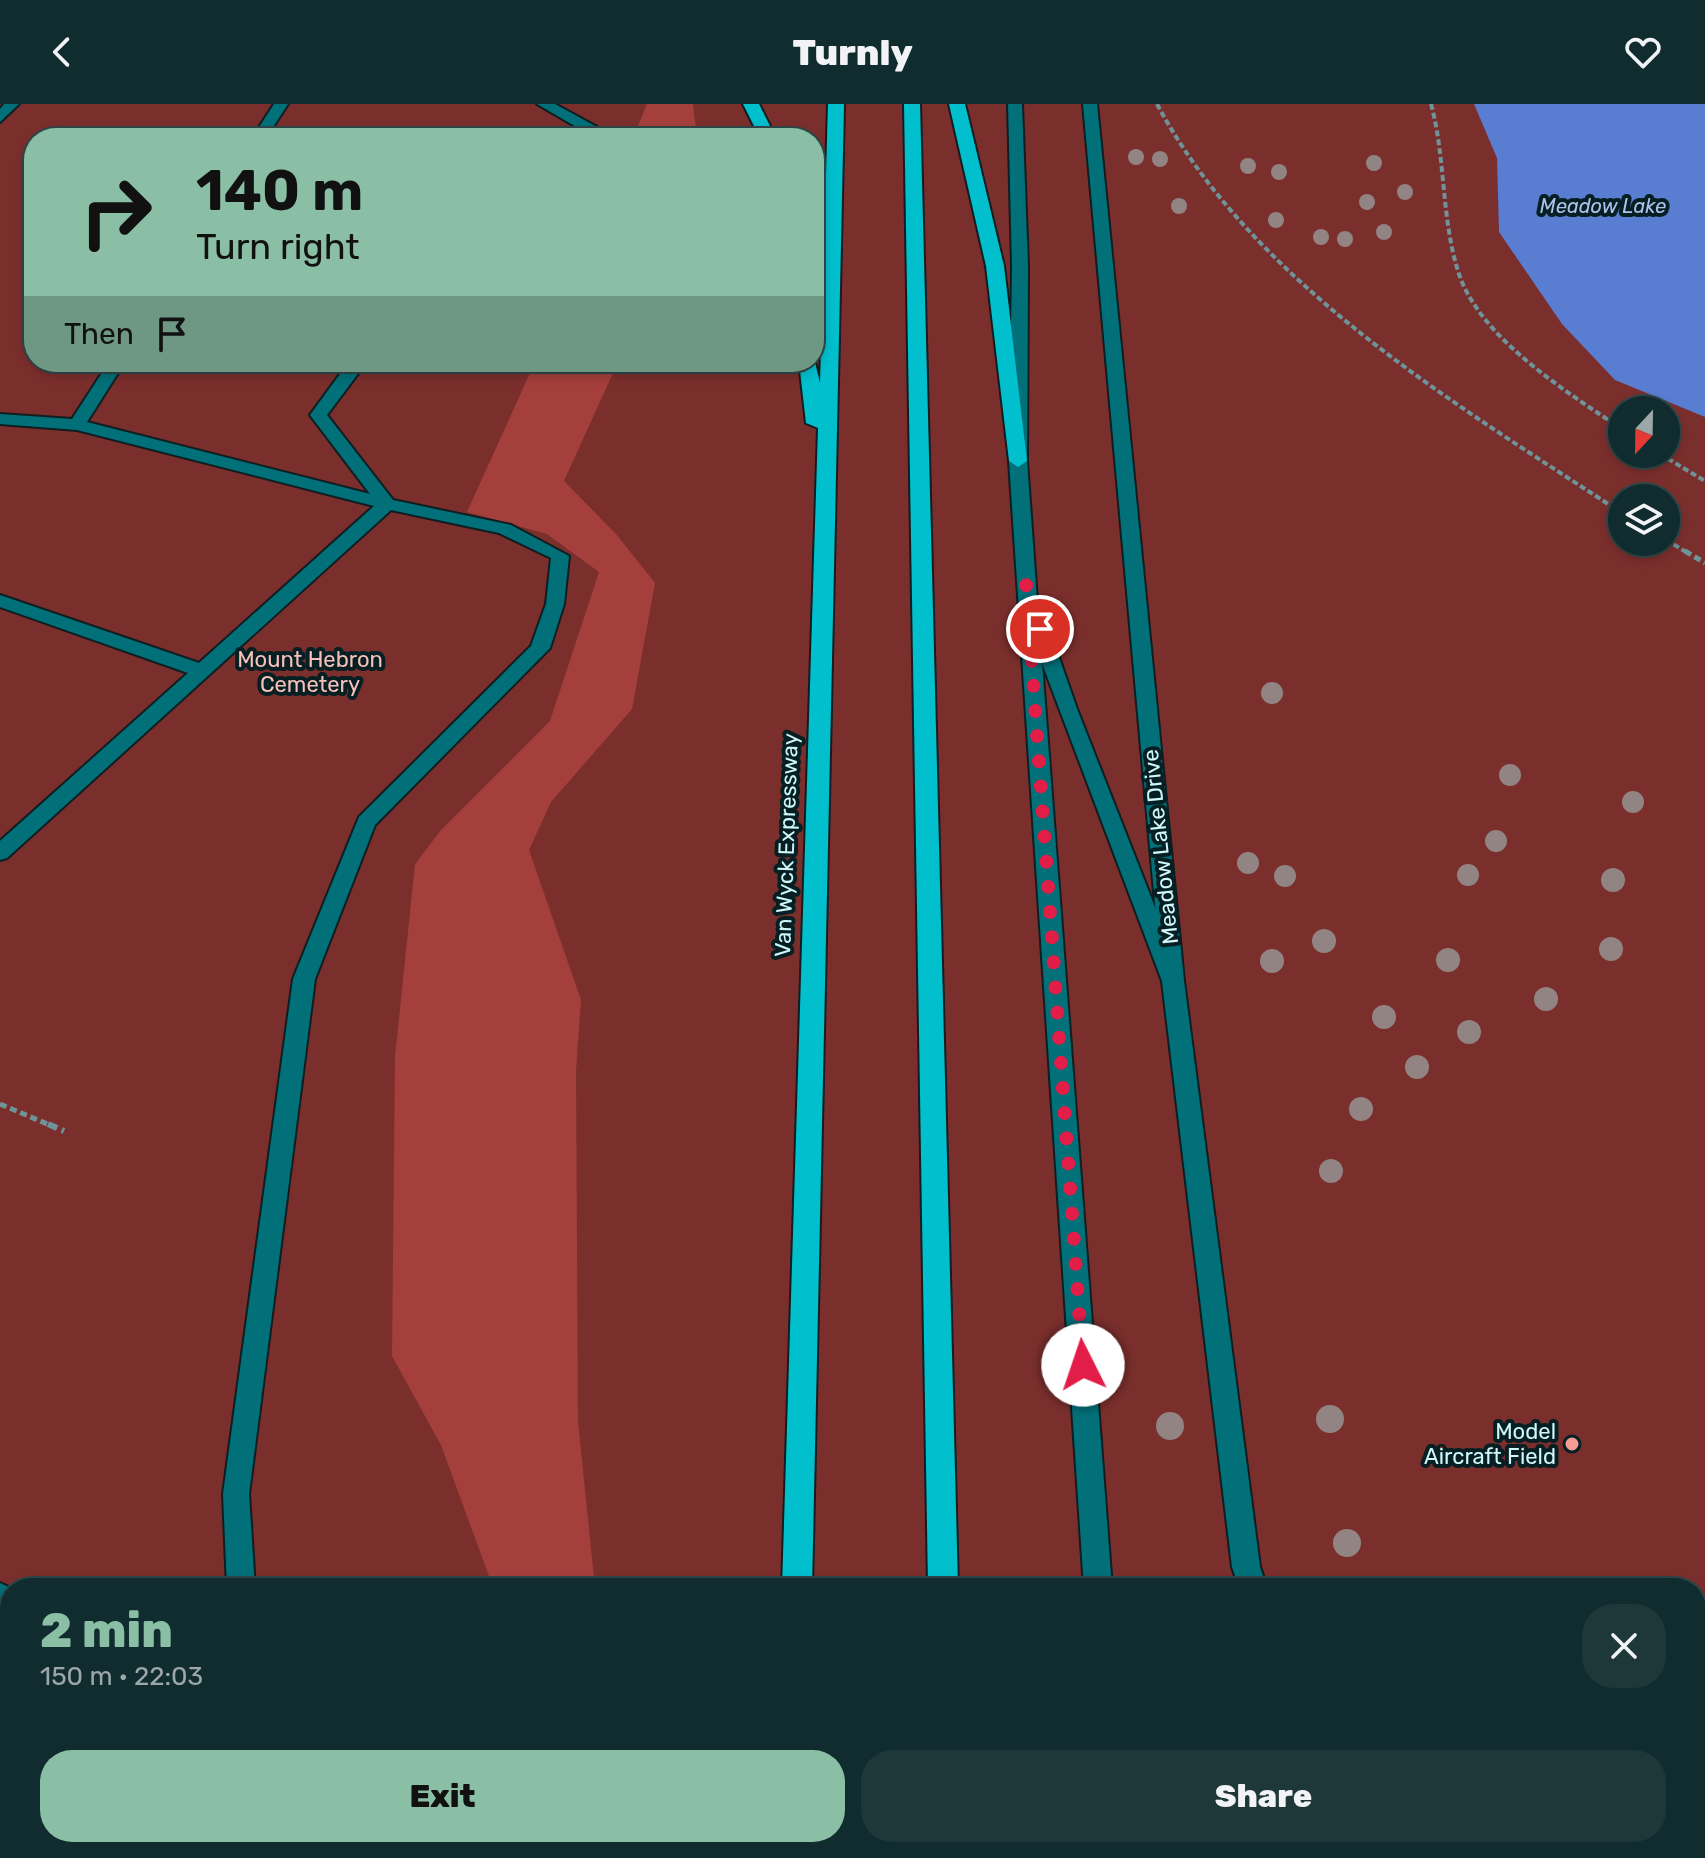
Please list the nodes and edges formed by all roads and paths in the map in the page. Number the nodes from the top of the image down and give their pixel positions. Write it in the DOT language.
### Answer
graph roads {
  1 [pos="12,104"];
  2 [pos="281,104"];
  3 [pos="544,104"];
  4 [pos="751,104"];
  5 [pos="836,104"];
  6 [pos="912,104"];
  7 [pos="957,104"];
  8 [pos="1015,104"];
  9 [pos="1090,104"];
  10 [pos="1157,104"];
  11 [pos="1431,104"];
  12 [pos="0,118"];
  13 [pos="265,128"];
  14 [pos="588,128"];
  15 [pos="763,128"];
  16 [pos="111,372"];
  17 [pos="350,372"];
  18 [pos="809,372"];
  19 [pos="0,419"];
  20 [pos="1608,419"];
  21 [pos="77,425"];
  22 [pos="1018,461"];
  23 [pos="1680,466"];
  24 [pos="1705,481"];
  25 [pos="825,500"];
  26 [pos="387,504"];
  27 [pos="1608,504"];
  28 [pos="1680,548"];
  29 [pos="1705,563"];
  30 [pos="1026,583"];
  31 [pos="0,601"];
  32 [pos="203,671"];
  33 [pos="0,853"];
  34 [pos="1173,981"];
  35 [pos="0,1104"];
  36 [pos="64,1131"];
  37 [pos="240,1578"];
  38 [pos="797,1578"];
  39 [pos="943,1578"];
  40 [pos="1097,1578"];
  41 [pos="1250,1578"];
  1 -- 12 [label="street"];
  2 -- 13 [label="street"];
  3 -- 14 [label="street"];
  4 -- 15 [label="highway"];
  5 -- 25 [label="highway, Van Wyck Expressway"];
  6 -- 39 [label="highway"];
  7 -- 22 [label="highway"];
  8 -- 22 [label="street"];
  9 -- 34 [label="street, Meadow Lake Drive"];
  10 -- 27 [label="path"];
  11 -- 20 [label="path"];
  16 -- 21 [label="street"];
  17 -- 26 [label="street"];
  18 -- 25 [label="highway"];
  19 -- 21 [label="street"];
  21 -- 26 [label="street"];
  22 -- 30 [label="street"];
  23 -- 24 [label="path"];
  25 -- 38 [label="highway, Van Wyck Expressway"];
  26 -- 32 [label="street"];
  26 -- 37 [label="street"];
  28 -- 29 [label="path"];
  30 -- 34 [label="street"];
  30 -- 40 [label="street"];
  31 -- 32 [label="street"];
  32 -- 33 [label="street"];
  34 -- 41 [label="street, Meadow Lake Drive"];
  35 -- 36 [label="path"];
}
